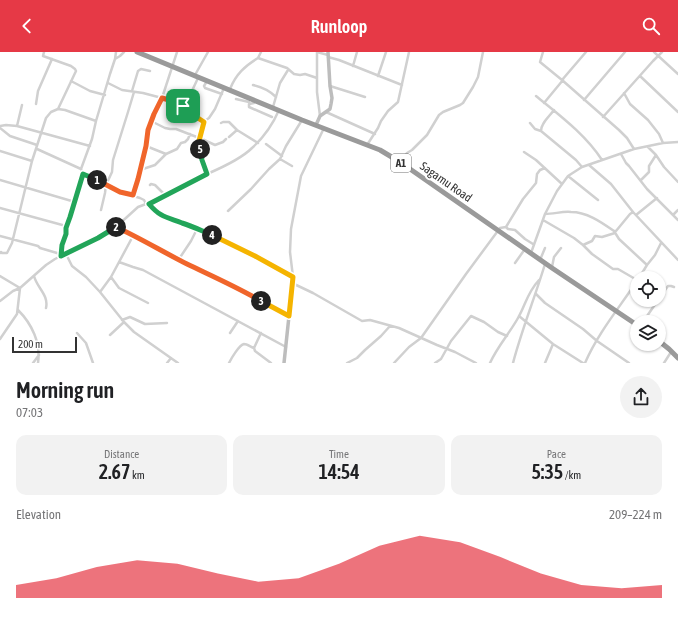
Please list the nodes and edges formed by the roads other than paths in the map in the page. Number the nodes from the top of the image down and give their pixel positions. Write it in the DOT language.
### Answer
graph roads {
  1 [pos="44,52"];
  2 [pos="116,52"];
  3 [pos="124,52"];
  4 [pos="137,52"];
  5 [pos="177,52"];
  6 [pos="208,52"];
  7 [pos="261,52"];
  8 [pos="317,52"];
  9 [pos="357,52"];
  10 [pos="386,52"];
  11 [pos="408,52"];
  12 [pos="483,52"];
  13 [pos="543,52"];
  14 [pos="586,52"];
  15 [pos="625,52"];
  16 [pos="654,52"];
  17 [pos="662,52"];
  18 [pos="151,54"];
  19 [pos="328,54"];
  20 [pos="659,56"];
  21 [pos="258,58"];
  22 [pos="52,59"];
  23 [pos="115,59"];
  24 [pos="172,66"];
  25 [pos="353,66"];
  26 [pos="288,70"];
  27 [pos="150,71"];
  28 [pos="678,74"];
  29 [pos="197,76"];
  30 [pos="378,76"];
  31 [pos="640,76"];
  32 [pos="317,78"];
  33 [pos="207,80"];
  34 [pos="562,80"];
  35 [pos="71,82"];
  36 [pos="108,83"];
  37 [pos="252,85"];
  38 [pos="402,85"];
  39 [pos="330,86"];
  40 [pos="227,89"];
  41 [pos="133,92"];
  42 [pos="222,94"];
  43 [pos="624,94"];
  44 [pos="105,95"];
  45 [pos="536,96"];
  46 [pos="276,97"];
  47 [pos="365,97"];
  48 [pos="162,98"];
  49 [pos="236,99"];
  50 [pos="584,100"];
  51 [pos="256,101"];
  52 [pos="544,103"];
  53 [pos="36,104"];
  54 [pos="250,104"];
  55 [pos="22,105"];
  56 [pos="183,106"];
  57 [pos="273,108"];
  58 [pos="58,109"];
  59 [pos="279,110"];
  60 [pos="554,110"];
  61 [pos="326,112"];
  62 [pos="678,112"];
  63 [pos="320,116"];
  64 [pos="272,117"];
  65 [pos="604,117"];
  66 [pos="302,120"];
  67 [pos="96,121"];
  68 [pos="151,121"];
  69 [pos="204,122"];
  70 [pos="221,123"];
  71 [pos="530,124"];
  72 [pos="316,125"];
  73 [pos="17,126"];
  74 [pos="0,127"];
  75 [pos="324,128"];
  76 [pos="237,130"];
  77 [pos="542,131"];
  78 [pos="41,132"];
  79 [pos="190,134"];
  80 [pos="201,134"];
  81 [pos="375,134"];
  82 [pos="196,137"];
  83 [pos="200,139"];
  84 [pos="678,142"];
  85 [pos="258,143"];
  86 [pos="663,143"];
  87 [pos="266,144"];
  88 [pos="367,145"];
  89 [pos="90,146"];
  90 [pos="146,146"];
  91 [pos="37,147"];
  92 [pos="647,147"];
  93 [pos="634,149"];
  94 [pos="0,151"];
  95 [pos="524,152"];
  96 [pos="166,154"];
  97 [pos="621,154"];
  98 [pos="656,155"];
  99 [pos="282,156"];
  100 [pos="32,160"];
  101 [pos="280,160"];
  102 [pos="602,160"];
  103 [pos="400,162"];
  104 [pos="588,165"];
  105 [pos="292,166"];
  106 [pos="582,167"];
  107 [pos="545,168"];
  108 [pos="81,169"];
  109 [pos="140,170"];
  110 [pos="83,174"];
  111 [pos="207,174"];
  112 [pos="568,176"];
  113 [pos="0,180"];
  114 [pos="641,180"];
  115 [pos="678,182"];
  116 [pos="562,184"];
  117 [pos="106,185"];
  118 [pos="150,185"];
  119 [pos="26,187"];
  120 [pos="133,195"];
  121 [pos="166,196"];
  122 [pos="657,198"];
  123 [pos="598,200"];
  124 [pos="75,202"];
  125 [pos="147,204"];
  126 [pos="0,208"];
  127 [pos="101,210"];
  128 [pos="678,210"];
  129 [pos="228,211"];
  130 [pos="633,212"];
  131 [pos="20,213"];
  132 [pos="545,214"];
  133 [pos="636,215"];
  134 [pos="673,215"];
  135 [pos="543,220"];
  136 [pos="678,220"];
  137 [pos="66,226"];
  138 [pos="506,226"];
  139 [pos="116,227"];
  140 [pos="197,229"];
  141 [pos="499,231"];
  142 [pos="615,232"];
  143 [pos="0,236"];
  144 [pos="134,236"];
  145 [pos="13,239"];
  146 [pos="661,243"];
  147 [pos="533,244"];
  148 [pos="583,245"];
  149 [pos="545,248"];
  150 [pos="561,248"];
  151 [pos="525,249"];
  152 [pos="0,253"];
  153 [pos="531,253"];
  154 [pos="66,254"];
  155 [pos="61,256"];
  156 [pos="179,259"];
  157 [pos="540,260"];
  158 [pos="678,260"];
  159 [pos="119,262"];
  160 [pos="515,263"];
  161 [pos="545,263"];
  162 [pos="648,265"];
  163 [pos="552,268"];
  164 [pos="644,271"];
  165 [pos="630,275"];
  166 [pos="0,276"];
  167 [pos="34,276"];
  168 [pos="112,277"];
  169 [pos="293,277"];
  170 [pos="541,278"];
  171 [pos="292,283"];
  172 [pos="674,287"];
  173 [pos="20,288"];
  174 [pos="666,289"];
  175 [pos="630,291"];
  176 [pos="100,292"];
  177 [pos="536,294"];
  178 [pos="0,301"];
  179 [pos="148,304"];
  180 [pos="46,308"];
  181 [pos="18,310"];
  182 [pos="616,311"];
  183 [pos="289,316"];
  184 [pos="519,316"];
  185 [pos="630,320"];
  186 [pos="123,321"];
  187 [pos="238,321"];
  188 [pos="526,321"];
  189 [pos="167,323"];
  190 [pos="390,326"];
  191 [pos="77,333"];
  192 [pos="230,333"];
  193 [pos="261,333"];
  194 [pos="110,335"];
  195 [pos="507,336"];
  196 [pos="0,338"];
  197 [pos="421,338"];
  198 [pos="597,341"];
  199 [pos="553,344"];
  200 [pos="286,347"];
  201 [pos="666,347"];
  202 [pos="254,348"];
  203 [pos="446,349"];
  204 [pos="671,351"];
  205 [pos="39,355"];
  206 [pos="171,358"];
  207 [pos="678,358"];
  208 [pos="33,363"];
  209 [pos="38,363"];
  210 [pos="93,363"];
  211 [pos="167,363"];
  212 [pos="178,363"];
  213 [pos="229,363"];
  214 [pos="270,363"];
  215 [pos="284,363"];
  216 [pos="347,363"];
  217 [pos="394,363"];
  218 [pos="435,363"];
  219 [pos="476,363"];
  220 [pos="490,363"];
  221 [pos="513,363"];
  222 [pos="545,363"];
  223 [pos="584,363"];
  224 [pos="629,363"];
  225 [pos="664,363"];
  1 -- 22 [label="street"];
  2 -- 23 [label="street"];
  3 -- 23 [label="street"];
  4 -- 18 [label="highway, Sagamu Road / A1"];
  5 -- 24 [label="street"];
  6 -- 29 [label="street"];
  7 -- 21 [label="street"];
  8 -- 19 [label="street"];
  8 -- 32 [label="street"];
  9 -- 25 [label="street"];
  10 -- 30 [label="street"];
  11 -- 38 [label="street"];
  12 -- 103 [label="street"];
  13 -- 34 [label="street"];
  14 -- 34 [label="street"];
  15 -- 50 [label="street"];
  16 -- 20 [label="street"];
  17 -- 20 [label="street"];
  18 -- 24 [label="highway, Sagamu Road / A1"];
  19 -- 25 [label="street"];
  19 -- 39 [label="street"];
  20 -- 28 [label="street"];
  20 -- 31 [label="street"];
  21 -- 26 [label="street"];
  21 -- 40 [label="street"];
  22 -- 35 [label="street"];
  22 -- 53 [label="street"];
  23 -- 36 [label="street"];
  24 -- 29 [label="highway, Sagamu Road / A1"];
  24 -- 48 [label="street"];
  25 -- 30 [label="street"];
  26 -- 32 [label="street"];
  26 -- 46 [label="street"];
  27 -- 41 [label="street"];
  29 -- 33 [label="highway, Sagamu Road / A1"];
  29 -- 56 [label="street"];
  30 -- 38 [label="street"];
  31 -- 43 [label="street"];
  31 -- 62 [label="street"];
  32 -- 63 [label="street"];
  33 -- 40 [label="highway, Sagamu Road / A1"];
  33 -- 42 [label="street"];
  34 -- 50 [label="street"];
  34 -- 52 [label="street"];
  35 -- 44 [label="street"];
  35 -- 58 [label="street"];
  36 -- 41 [label="street"];
  36 -- 44 [label="street"];
  37 -- 46 [label="street"];
  38 -- 81 [label="street"];
  39 -- 47 [label="street"];
  39 -- 61 [label="street"];
  40 -- 42 [label="street"];
  40 -- 51 [label="highway, Sagamu Road / A1"];
  41 -- 48 [label="street"];
  41 -- 117 [label="street"];
  42 -- 69 [label="street"];
  43 -- 65 [label="street"];
  43 -- 86 [label="street"];
  44 -- 67 [label="street"];
  45 -- 52 [label="street"];
  46 -- 57 [label="street"];
  48 -- 56 [label="street"];
  48 -- 68 [label="street"];
  49 -- 54 [label="street"];
  50 -- 65 [label="street"];
  51 -- 54 [label="street"];
  51 -- 57 [label="highway, Sagamu Road / A1"];
  52 -- 60 [label="street"];
  54 -- 64 [label="street"];
  55 -- 73 [label="street"];
  56 -- 69 [label="street"];
  57 -- 59 [label="highway, Sagamu Road / A1"];
  58 -- 67 [label="street"];
  58 -- 78 [label="street"];
  59 -- 66 [label="highway, Sagamu Road / A1"];
  59 -- 85 [label="street"];
  60 -- 77 [label="street"];
  60 -- 102 [label="street"];
  61 -- 63 [label="street"];
  61 -- 81 [label="street"];
  63 -- 72 [label="street"];
  65 -- 93 [label="street"];
  66 -- 72 [label="highway, Sagamu Road / A1"];
  66 -- 99 [label="street"];
  67 -- 89 [label="street"];
  68 -- 79 [label="street"];
  68 -- 90 [label="street"];
  69 -- 80 [label="street"];
  70 -- 76 [label="street"];
  71 -- 77 [label="street"];
  72 -- 75 [label="highway, Sagamu Road / A1"];
  73 -- 74 [label="street"];
  73 -- 78 [label="street"];
  74 -- 91 [label="street"];
  75 -- 88 [label="highway, Sagamu Road / A1"];
  75 -- 169 [label="street"];
  76 -- 83 [label="street"];
  76 -- 85 [label="street"];
  77 -- 106 [label="street"];
  78 -- 89 [label="street"];
  78 -- 91 [label="street"];
  79 -- 82 [label="street"];
  79 -- 96 [label="street"];
  80 -- 82 [label="street"];
  80 -- 83 [label="street"];
  81 -- 88 [label="street"];
  82 -- 83 [label="street"];
  83 -- 111 [label="street"];
  84 -- 86 [label="street"];
  85 -- 111 [label="street"];
  86 -- 92 [label="street"];
  87 -- 99 [label="street"];
  88 -- 103 [label="highway, Sagamu Road / A1"];
  89 -- 108 [label="street"];
  90 -- 96 [label="street"];
  90 -- 109 [label="street"];
  91 -- 100 [label="street"];
  91 -- 108 [label="street"];
  92 -- 93 [label="street"];
  92 -- 98 [label="street"];
  93 -- 97 [label="street"];
  94 -- 100 [label="street"];
  95 -- 107 [label="street"];
  96 -- 109 [label="street"];
  97 -- 102 [label="street"];
  97 -- 114 [label="street"];
  98 -- 114 [label="street"];
  98 -- 115 [label="street"];
  99 -- 101 [label="street"];
  100 -- 119 [label="street"];
  101 -- 105 [label="street"];
  101 -- 129 [label="street"];
  102 -- 104 [label="street"];
  103 -- 141 [label="highway, Sagamu Road / A1"];
  104 -- 106 [label="street"];
  104 -- 130 [label="street"];
  106 -- 112 [label="street"];
  107 -- 116 [label="street"];
  107 -- 138 [label="street"];
  108 -- 110 [label="street"];
  109 -- 120 [label="street"];
  110 -- 117 [label="street"];
  110 -- 124 [label="street"];
  111 -- 121 [label="street"];
  112 -- 116 [label="street"];
  112 -- 123 [label="street"];
  113 -- 119 [label="street"];
  114 -- 122 [label="street"];
  116 -- 132 [label="street"];
  117 -- 120 [label="street"];
  117 -- 127 [label="street"];
  118 -- 121 [label="street"];
  119 -- 124 [label="street"];
  119 -- 131 [label="street"];
  120 -- 125 [label="street"];
  121 -- 125 [label="street"];
  122 -- 133 [label="street"];
  122 -- 134 [label="street"];
  124 -- 137 [label="street"];
  125 -- 139 [label="street"];
  125 -- 140 [label="street"];
  126 -- 131 [label="street"];
  128 -- 134 [label="street"];
  130 -- 133 [label="street"];
  130 -- 142 [label="street"];
  131 -- 137 [label="street"];
  131 -- 145 [label="street"];
  132 -- 135 [label="street"];
  132 -- 142 [label="street"];
  133 -- 146 [label="street"];
  134 -- 136 [label="street"];
  135 -- 147 [label="street"];
  135 -- 148 [label="street"];
  137 -- 155 [label="street"];
  138 -- 141 [label="street"];
  138 -- 147 [label="street"];
  139 -- 144 [label="street"];
  139 -- 154 [label="street"];
  140 -- 156 [label="street"];
  140 -- 169 [label="street"];
  141 -- 151 [label="highway, Sagamu Road / A1"];
  141 -- 197 [label="street"];
  142 -- 148 [label="street"];
  142 -- 162 [label="street"];
  143 -- 145 [label="street"];
  144 -- 156 [label="street"];
  144 -- 159 [label="street"];
  145 -- 152 [label="street"];
  145 -- 155 [label="street"];
  146 -- 158 [label="street"];
  146 -- 162 [label="street"];
  147 -- 153 [label="street"];
  148 -- 165 [label="street"];
  149 -- 157 [label="street"];
  150 -- 163 [label="street"];
  151 -- 153 [label="highway, Sagamu Road / A1"];
  151 -- 160 [label="street"];
  153 -- 157 [label="highway, Sagamu Road / A1"];
  154 -- 155 [label="street"];
  154 -- 176 [label="street"];
  155 -- 167 [label="street"];
  156 -- 183 [label="street"];
  157 -- 161 [label="highway, Sagamu Road / A1"];
  159 -- 168 [label="street"];
  159 -- 187 [label="street"];
  161 -- 163 [label="highway, Sagamu Road / A1"];
  161 -- 170 [label="street"];
  162 -- 164 [label="street"];
  163 -- 182 [label="highway, Sagamu Road / A1"];
  166 -- 173 [label="street"];
  167 -- 173 [label="street"];
  167 -- 180 [label="street"];
  168 -- 176 [label="street"];
  168 -- 179 [label="street"];
  169 -- 171 [label="street"];
  170 -- 177 [label="street"];
  170 -- 184 [label="street"];
  171 -- 183 [label="street"];
  171 -- 190 [label="street"];
  172 -- 174 [label="street"];
  173 -- 178 [label="street"];
  173 -- 181 [label="street"];
  175 -- 182 [label="street"];
  176 -- 186 [label="street"];
  177 -- 188 [label="street"];
  177 -- 198 [label="street"];
  181 -- 196 [label="street"];
  181 -- 205 [label="street"];
  182 -- 185 [label="highway, Sagamu Road / A1"];
  182 -- 198 [label="street"];
  183 -- 200 [label="street"];
  184 -- 188 [label="street"];
  184 -- 195 [label="street"];
  186 -- 189 [label="street"];
  186 -- 194 [label="street"];
  186 -- 206 [label="street"];
  187 -- 192 [label="street"];
  187 -- 193 [label="street"];
  188 -- 199 [label="street"];
  188 -- 221 [label="street"];
  190 -- 197 [label="street"];
  190 -- 216 [label="street"];
  191 -- 210 [label="street"];
  193 -- 200 [label="street"];
  193 -- 202 [label="street"];
  195 -- 203 [label="street"];
  195 -- 220 [label="street"];
  197 -- 203 [label="street"];
  197 -- 217 [label="street"];
  198 -- 223 [label="street"];
  198 -- 224 [label="street"];
  199 -- 222 [label="street"];
  199 -- 223 [label="street"];
  200 -- 215 [label="street"];
  201 -- 204 [label="highway"];
  202 -- 213 [label="street"];
  202 -- 214 [label="street"];
  203 -- 218 [label="street"];
  203 -- 219 [label="street"];
  204 -- 207 [label="highway"];
  204 -- 225 [label="street"];
  205 -- 208 [label="street"];
  205 -- 209 [label="street"];
  206 -- 211 [label="street"];
  206 -- 212 [label="street"];
}
